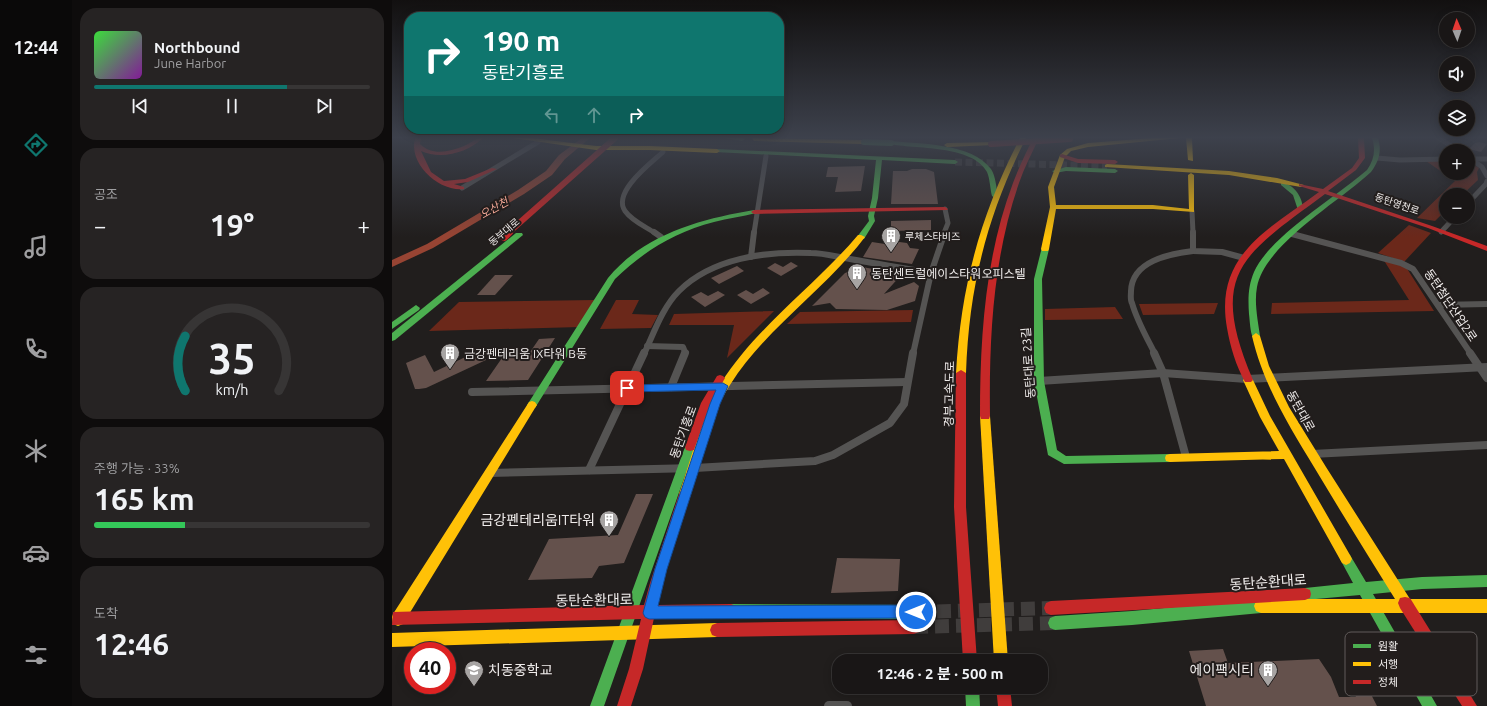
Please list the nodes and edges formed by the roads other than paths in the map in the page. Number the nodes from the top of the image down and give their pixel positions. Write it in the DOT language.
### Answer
graph roads {
  1 [pos="426,171"];
  2 [pos="489,171"];
  3 [pos="491,171"];
  4 [pos="578,171"];
  5 [pos="589,171"];
  6 [pos="644,171"];
  7 [pos="763,171"];
  8 [pos="877,171"];
  9 [pos="989,171"];
  10 [pos="1006,171"];
  11 [pos="1020,171"];
  12 [pos="1056,171"];
  13 [pos="1107,171"];
  14 [pos="1194,171"];
  15 [pos="1223,171"];
  16 [pos="1351,171"];
  17 [pos="1368,171"];
  18 [pos="1230,173"];
  19 [pos="1191,175"];
  20 [pos="1268,178"];
  21 [pos="1487,181"];
  22 [pos="440,183"];
  23 [pos="462,188"];
  24 [pos="1324,192"];
  25 [pos="995,196"];
  26 [pos="1339,196"];
  27 [pos="1475,196"];
  28 [pos="1053,207"];
  29 [pos="945,209"];
  30 [pos="1300,209"];
  31 [pos="1192,211"];
  32 [pos="756,212"];
  33 [pos="871,213"];
  34 [pos="1448,224"];
  35 [pos="1441,232"];
  36 [pos="1292,234"];
  37 [pos="662,237"];
  38 [pos="1487,249"];
  39 [pos="1193,251"];
  40 [pos="751,257"];
  41 [pos="840,258"];
  42 [pos="1244,258"];
  43 [pos="931,273"];
  44 [pos="1487,304"];
  45 [pos="1438,305"];
  46 [pos="412,322"];
  47 [pos="392,327"];
  48 [pos="392,338"];
  49 [pos="392,345"];
  50 [pos="647,346"];
  51 [pos="1483,367"];
  52 [pos="1162,373"];
  53 [pos="1270,378"];
  54 [pos="1487,378"];
  55 [pos="1247,379"];
  56 [pos="1039,381"];
  57 [pos="907,382"];
  58 [pos="719,386"];
  59 [pos="671,387"];
  60 [pos="627,388"];
  61 [pos="540,390"];
  62 [pos="472,392"];
  63 [pos="1487,445"];
  64 [pos="1312,454"];
  65 [pos="1287,455"];
  66 [pos="1186,457"];
  67 [pos="682,468"];
  68 [pos="694,468"];
  69 [pos="589,470"];
  70 [pos="489,473"];
  71 [pos="1487,581"];
  72 [pos="1394,586"];
  73 [pos="1364,589"];
  74 [pos="1373,605"];
  75 [pos="1408,606"];
  76 [pos="1487,606"];
  77 [pos="1051,608"];
  78 [pos="916,612"];
  79 [pos="630,613"];
  80 [pos="649,613"];
  81 [pos="395,619"];
  82 [pos="1055,623"];
  83 [pos="914,627"];
  84 [pos="645,631"];
  85 [pos="624,632"];
  86 [pos="1388,632"];
  87 [pos="1424,632"];
  88 [pos="394,641"];
  89 [pos="970,654"];
  90 [pos="1000,654"];
  91 [pos="972,694"];
  92 [pos="1004,694"];
  93 [pos="1424,696"];
  94 [pos="1464,696"];
  95 [pos="597,706"];
  96 [pos="624,706"];
  97 [pos="829,706"];
  98 [pos="847,706"];
  99 [pos="973,706"];
  100 [pos="1005,706"];
  101 [pos="1430,706"];
  102 [pos="1470,706"];
  1 -- 22 [label="main road"];
  2 -- 22 [label="main road"];
  3 -- 23 [label="street"];
  4 -- 47 [label="main road, 동부대로, bridge"];
  5 -- 46 [label="main road, 동부대로"];
  6 -- 37 [label="street"];
  7 -- 32 [label="street"];
  8 -- 33 [label="main road, 동탄기흥로"];
  9 -- 25 [label="main road"];
  10 -- 25 [label="main road, 경부고속도로"];
  11 -- 90 [label="main road"];
  12 -- 28 [label="main road, 동탄대로 23길"];
  13 -- 19 [label="main road"];
  14 -- 18 [label="main road, 동탄영천로"];
  15 -- 18 [label="main road"];
  16 -- 24 [label="main road"];
  17 -- 26 [label="main road, 동탄대로"];
  18 -- 19 [label="main road"];
  18 -- 20 [label="main road, 동탄영천로"];
  19 -- 31 [label="main road"];
  20 -- 24 [label="main road, 동탄영천로"];
  20 -- 30 [label="main road"];
  21 -- 27 [label="street"];
  22 -- 23 [label="main road"];
  24 -- 26 [label="main road, 동탄영천로"];
  24 -- 30 [label="main road"];
  25 -- 89 [label="main road, 경부고속도로"];
  26 -- 35 [label="main road, 동탄영천로"];
  26 -- 36 [label="main road, 동탄대로"];
  28 -- 31 [label="main road"];
  28 -- 56 [label="main road, 동탄대로 23길"];
  29 -- 33 [label="main road"];
  29 -- 43 [label="street"];
  30 -- 42 [label="main road"];
  31 -- 39 [label="street"];
  32 -- 33 [label="main road"];
  32 -- 37 [label="main road"];
  32 -- 40 [label="street"];
  33 -- 41 [label="main road, 동탄기흥로"];
  34 -- 35 [label="street"];
  35 -- 38 [label="main road, 동탄영천로"];
  36 -- 45 [label="street, 동탄첨단산업2로"];
  36 -- 53 [label="main road, 동탄대로"];
  37 -- 61 [label="main road"];
  39 -- 42 [label="street"];
  39 -- 52 [label="street"];
  40 -- 41 [label="street"];
  40 -- 50 [label="street"];
  41 -- 43 [label="street"];
  41 -- 58 [label="main road, 동탄기흥로"];
  42 -- 55 [label="main road"];
  43 -- 57 [label="street"];
  44 -- 45 [label="street"];
  45 -- 51 [label="street, 동탄첨단산업2로"];
  46 -- 48 [label="main road, 동부대로"];
  46 -- 49 [label="main road"];
  50 -- 59 [label="street"];
  50 -- 60 [label="street"];
  51 -- 53 [label="street"];
  51 -- 54 [label="street, 동탄첨단산업2로"];
  52 -- 55 [label="street"];
  52 -- 56 [label="street"];
  52 -- 66 [label="street"];
  53 -- 55 [label="street"];
  53 -- 64 [label="main road, 동탄대로"];
  55 -- 65 [label="main road"];
  56 -- 66 [label="main road, 동탄대로 23길"];
  57 -- 58 [label="street"];
  57 -- 68 [label="street"];
  58 -- 59 [label="street"];
  58 -- 67 [label="main road, 동탄기흥로"];
  58 -- 68 [label="main road, 동탄기흥로"];
  59 -- 60 [label="street"];
  60 -- 61 [label="street"];
  60 -- 69 [label="street"];
  61 -- 62 [label="street"];
  61 -- 70 [label="main road"];
  63 -- 64 [label="street"];
  64 -- 72 [label="main road, 동탄대로"];
  65 -- 66 [label="main road, 동탄대로 23길"];
  65 -- 73 [label="main road"];
  67 -- 68 [label="street"];
  67 -- 69 [label="street"];
  67 -- 79 [label="main road, 동탄기흥로"];
  68 -- 80 [label="main road, 동탄기흥로"];
  69 -- 70 [label="street"];
  70 -- 81 [label="main road"];
  71 -- 72 [label="main road, 동탄순환대로"];
  72 -- 73 [label="main road, 동탄순환대로"];
  72 -- 75 [label="main road, 동탄대로"];
  73 -- 74 [label="main road"];
  73 -- 77 [label="main road, 동탄순환대로"];
  74 -- 75 [label="main road, 동탄순환대로"];
  74 -- 82 [label="main road, 동탄순환대로"];
  74 -- 86 [label="main road"];
  75 -- 76 [label="main road, 동탄순환대로"];
  75 -- 87 [label="main road, 동탄대로"];
  78 -- 80 [label="main road, 동탄순환대로"];
  79 -- 80 [label="main road, 동탄순환대로"];
  79 -- 81 [label="main road, 동탄순환대로"];
  79 -- 85 [label="main road, 동탄기흥로"];
  80 -- 84 [label="main road, 동탄기흥로"];
  83 -- 84 [label="main road"];
  84 -- 85 [label="main road"];
  84 -- 96 [label="main road, 동탄기흥로"];
  85 -- 88 [label="main road"];
  85 -- 95 [label="main road, 동탄기흥로"];
  91 -- 99 [label="main road"];
  92 -- 100 [label="main road"];
  93 -- 101 [label="main road"];
  94 -- 102 [label="main road, 동탄대로"];
  97 -- 98 [label="street"];
}
